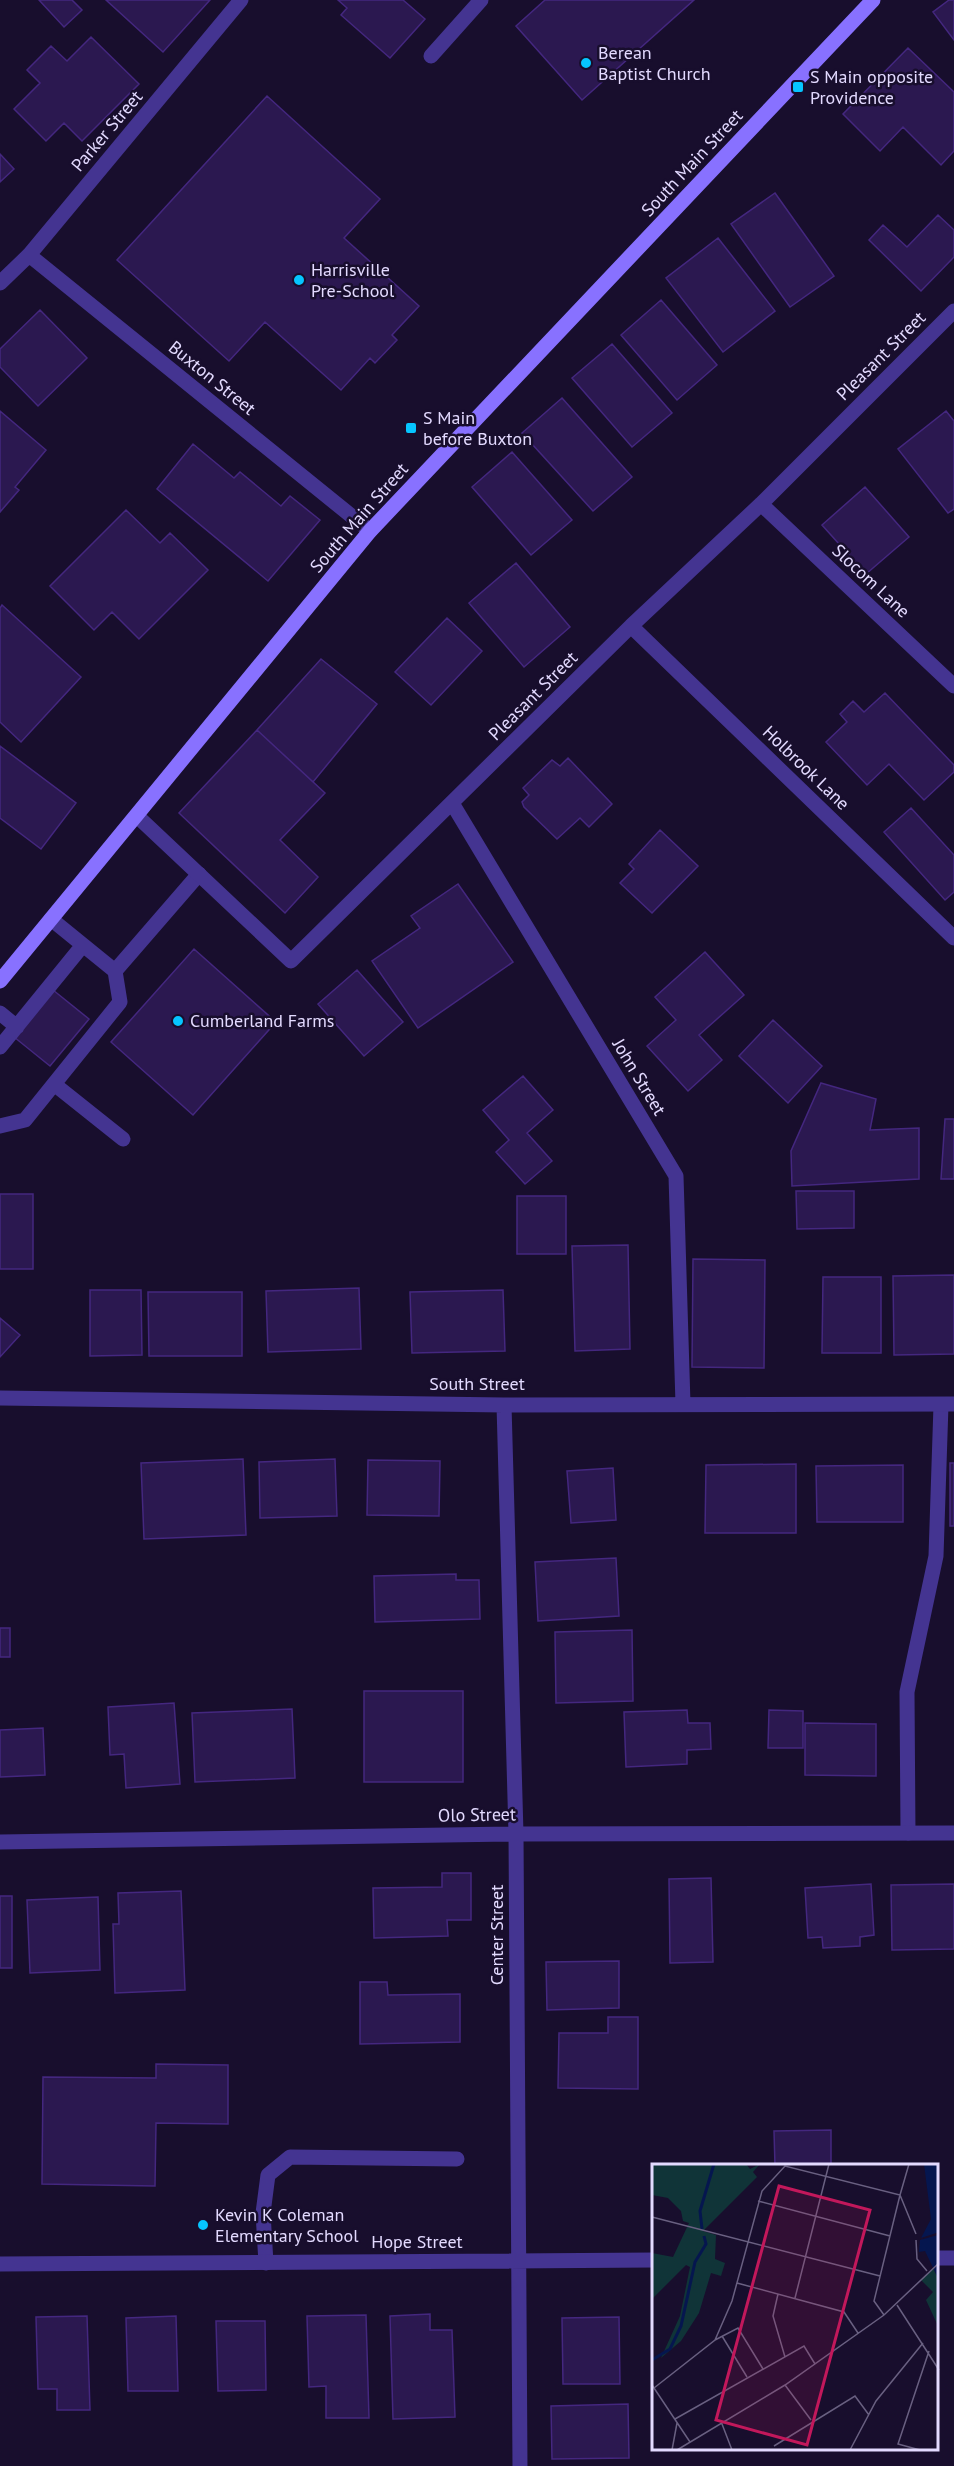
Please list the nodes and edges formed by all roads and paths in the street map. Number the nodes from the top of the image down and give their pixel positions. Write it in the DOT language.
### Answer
graph roads {
  1 [pos="241,0"];
  2 [pos="481,0"];
  3 [pos="873,0"];
  4 [pos="431,56"];
  5 [pos="29,255"];
  6 [pos="0,283"];
  7 [pos="954,311"];
  8 [pos="762,504"];
  9 [pos="370,531"];
  10 [pos="631,626"];
  11 [pos="954,686"];
  12 [pos="453,803"];
  13 [pos="137,816"];
  14 [pos="199,874"];
  15 [pos="51,919"];
  16 [pos="954,938"];
  17 [pos="83,945"];
  18 [pos="115,971"];
  19 [pos="0,981"];
  20 [pos="0,1013"];
  21 [pos="17,1027"];
  22 [pos="0,1047"];
  23 [pos="54,1084"];
  24 [pos="0,1126"];
  25 [pos="123,1139"];
  26 [pos="0,1398"];
  27 [pos="504,1404"];
  28 [pos="683,1404"];
  29 [pos="947,1405"];
  30 [pos="908,1833"];
  31 [pos="954,1833"];
  32 [pos="516,1834"];
  33 [pos="0,1842"];
  34 [pos="457,2159"];
  35 [pos="652,2260"];
  36 [pos="519,2261"];
  37 [pos="266,2263"];
  38 [pos="0,2264"];
  39 [pos="520,2466"];
  1 -- 5 [label="street, Parker Street"];
  2 -- 4 [label="street"];
  3 -- 9 [label="main road, South Main Street"];
  5 -- 6 [label="street, Parker Street"];
  5 -- 9 [label="street, Buxton Street"];
  7 -- 8 [label="street, Pleasant Street"];
  8 -- 10 [label="street, Pleasant Street"];
  8 -- 11 [label="street, Slocom Lane"];
  9 -- 13 [label="main road, South Main Street"];
  10 -- 12 [label="street, Pleasant Street"];
  10 -- 16 [label="street, Holbrook Lane"];
  12 -- 14 [label="street, Pleasant Street"];
  12 -- 28 [label="street, John Street"];
  13 -- 14 [label="street, Pleasant Street"];
  13 -- 15 [label="main road, South Main Street"];
  14 -- 18 [label="street"];
  15 -- 17 [label="street"];
  15 -- 19 [label="main road, South Main Street"];
  17 -- 18 [label="street"];
  17 -- 21 [label="street"];
  18 -- 23 [label="street"];
  20 -- 21 [label="street"];
  21 -- 22 [label="street"];
  23 -- 24 [label="street"];
  23 -- 25 [label="street"];
  26 -- 27 [label="street, South Street"];
  27 -- 28 [label="street, South Street"];
  27 -- 32 [label="street, Center Street"];
  28 -- 29 [label="street, South Street"];
  29 -- 30 [label="street"];
  30 -- 31 [label="street, Olo Street"];
  30 -- 32 [label="street, Olo Street"];
  32 -- 33 [label="street, Olo Street"];
  32 -- 36 [label="street, Center Street"];
  34 -- 37 [label="street"];
  35 -- 36 [label="street, Hope Street"];
  36 -- 37 [label="street, Hope Street"];
  36 -- 39 [label="street, Center Street"];
  37 -- 38 [label="street, Hope Street"];
}
